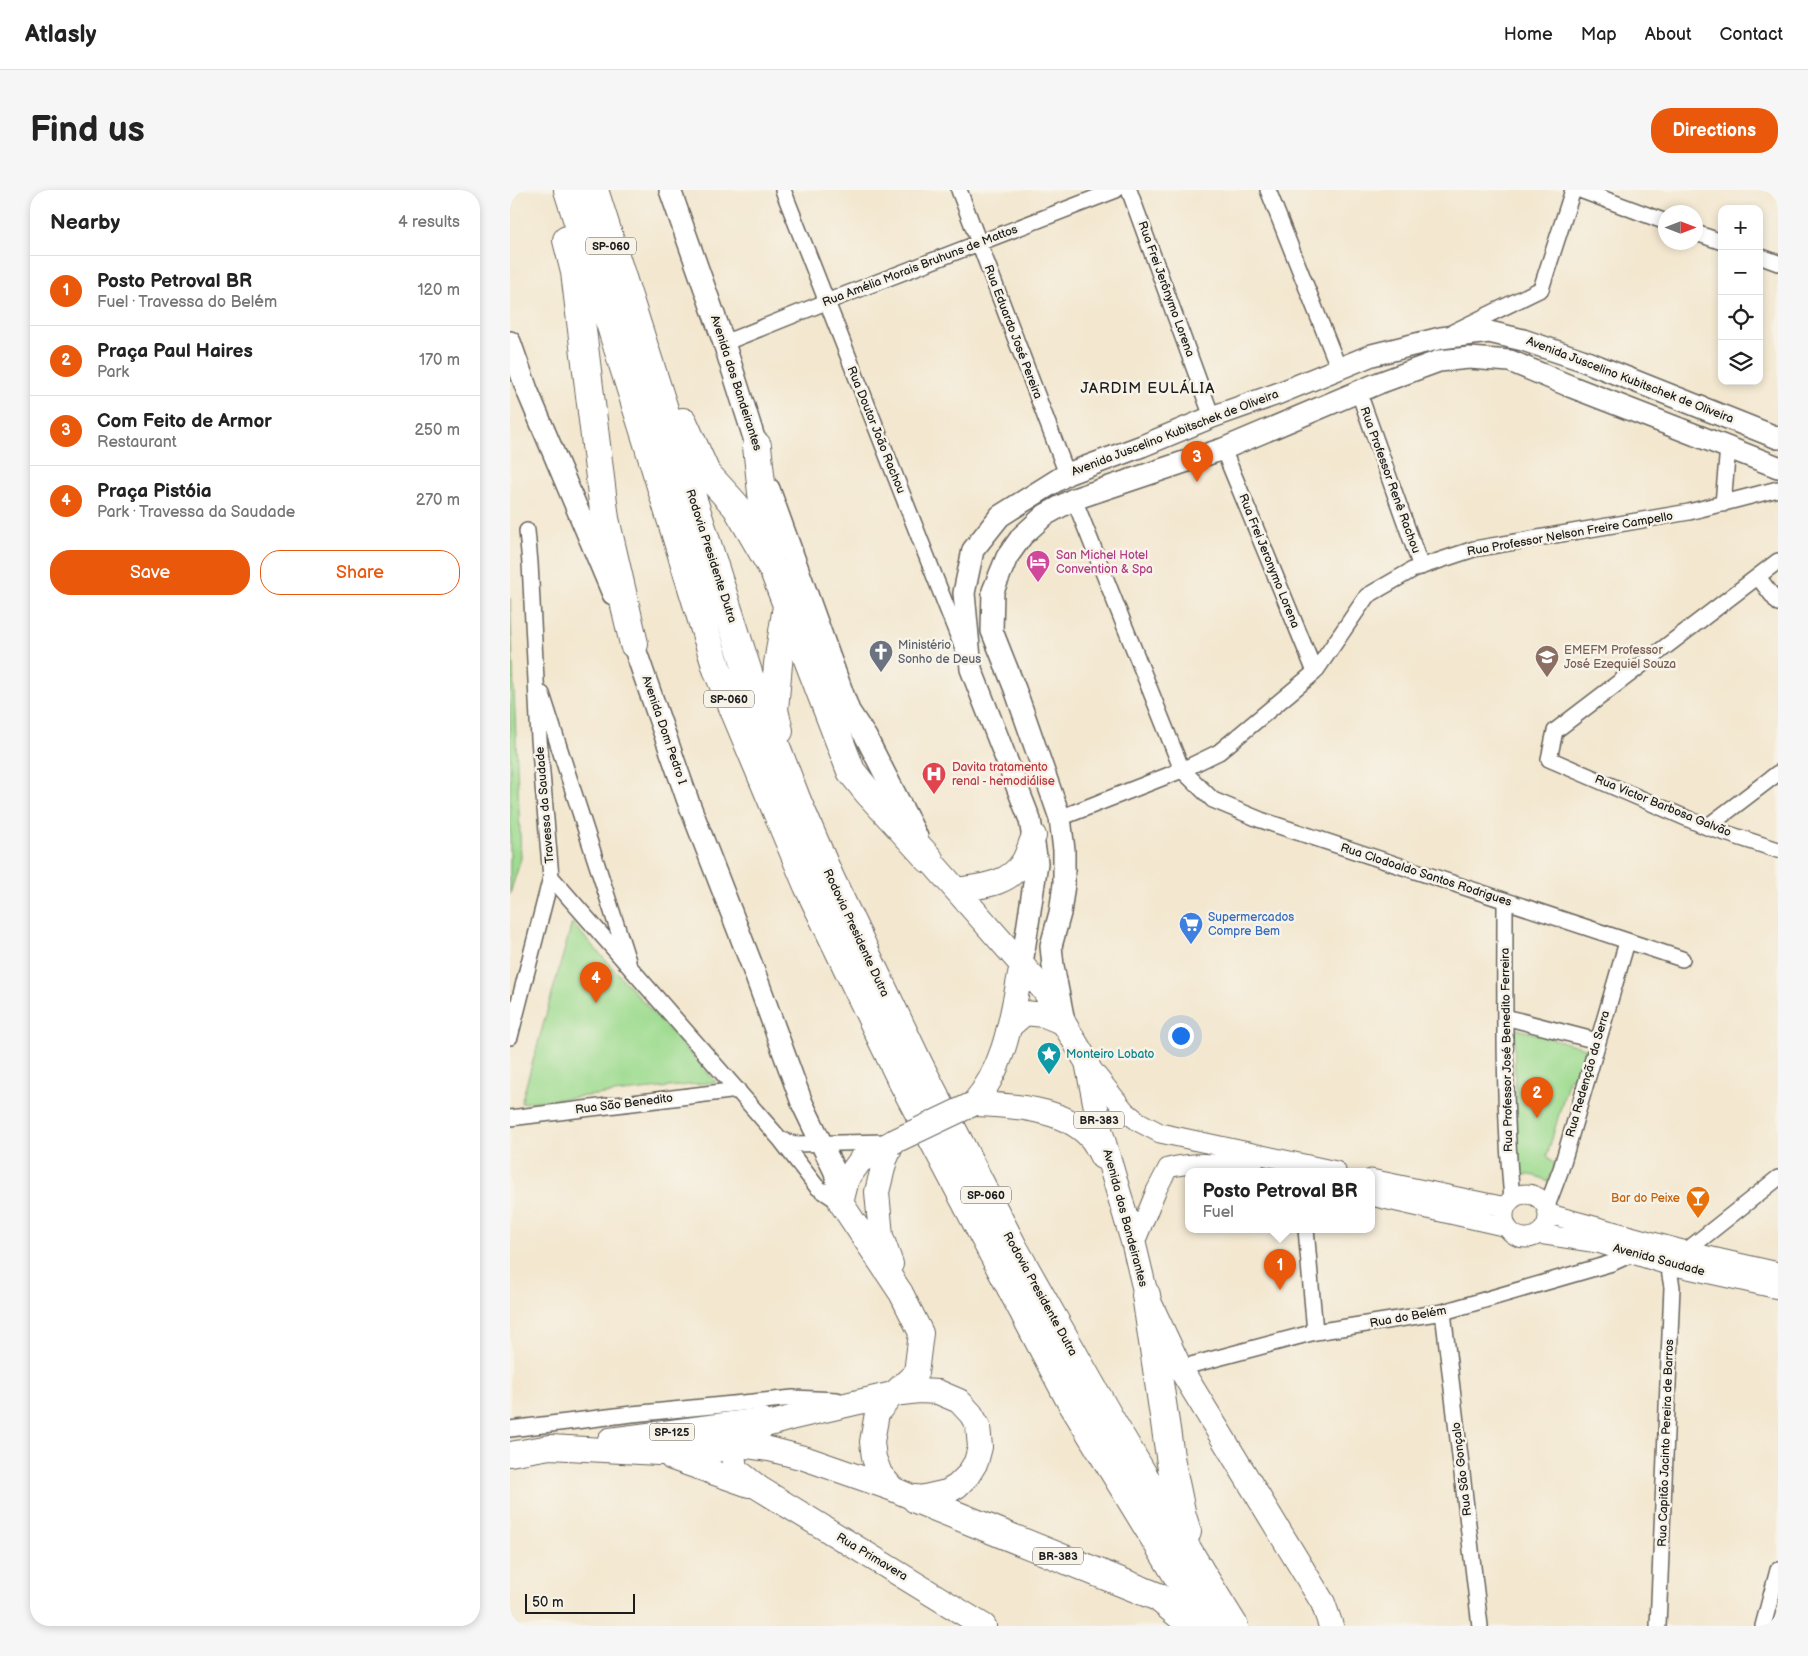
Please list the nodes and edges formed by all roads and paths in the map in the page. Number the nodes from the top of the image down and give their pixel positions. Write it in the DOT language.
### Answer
graph roads {
  1 [pos="555,190"];
  2 [pos="568,190"];
  3 [pos="594,190"];
  4 [pos="670,190"];
  5 [pos="783,190"];
  6 [pos="959,190"];
  7 [pos="1116,190"];
  8 [pos="1129,190"];
  9 [pos="1268,190"];
  10 [pos="1573,190"];
  11 [pos="1580,190"];
  12 [pos="1658,219"];
  13 [pos="1703,235"];
  14 [pos="1718,241"];
  15 [pos="980,243"];
  16 [pos="1763,257"];
  17 [pos="1778,263"];
  18 [pos="629,302"];
  19 [pos="826,302"];
  20 [pos="1441,338"];
  21 [pos="510,342"];
  22 [pos="724,343"];
  23 [pos="1338,369"];
  24 [pos="1359,393"];
  25 [pos="1212,417"];
  26 [pos="1778,438"];
  27 [pos="757,446"];
  28 [pos="1142,446"];
  29 [pos="1728,447"];
  30 [pos="1223,449"];
  31 [pos="1778,467"];
  32 [pos="1152,473"];
  33 [pos="1067,474"];
  34 [pos="1778,489"];
  35 [pos="1074,499"];
  36 [pos="1723,504"];
  37 [pos="527,532"];
  38 [pos="1778,561"];
  39 [pos="1421,567"];
  40 [pos="787,573"];
  41 [pos="1758,577"];
  42 [pos="1778,603"];
  43 [pos="788,604"];
  44 [pos="634,644"];
  45 [pos="971,669"];
  46 [pos="1315,672"];
  47 [pos="536,674"];
  48 [pos="1020,702"];
  49 [pos="989,715"];
  50 [pos="1182,770"];
  51 [pos="1778,773"];
  52 [pos="797,801"];
  53 [pos="1060,818"];
  54 [pos="1708,828"];
  55 [pos="1034,836"];
  56 [pos="1778,850"];
  57 [pos="928,859"];
  58 [pos="551,877"];
  59 [pos="957,890"];
  60 [pos="1505,901"];
  61 [pos="1627,942"];
  62 [pos="1682,959"];
  63 [pos="1022,964"];
  64 [pos="630,967"];
  65 [pos="1505,1017"];
  66 [pos="1064,1023"];
  67 [pos="1010,1026"];
  68 [pos="510,1037"];
  69 [pos="1597,1041"];
  70 [pos="1087,1062"];
  71 [pos="738,1090"];
  72 [pos="973,1104"];
  73 [pos="510,1118"];
  74 [pos="780,1139"];
  75 [pos="892,1142"];
  76 [pos="821,1144"];
  77 [pos="1239,1168"];
  78 [pos="1322,1168"];
  79 [pos="1114,1178"];
  80 [pos="1778,1178"];
  81 [pos="1375,1180"];
  82 [pos="1375,1197"];
  83 [pos="841,1203"];
  84 [pos="1509,1203"];
  85 [pos="1548,1210"];
  86 [pos="1507,1227"];
  87 [pos="1306,1233"];
  88 [pos="1539,1234"];
  89 [pos="1134,1245"];
  90 [pos="1686,1251"];
  91 [pos="1632,1254"];
  92 [pos="1661,1264"];
  93 [pos="1778,1272"];
  94 [pos="1778,1289"];
  95 [pos="901,1293"];
  96 [pos="1146,1295"];
  97 [pos="1443,1312"];
  98 [pos="1315,1332"];
  99 [pos="1180,1368"];
  100 [pos="893,1394"];
  101 [pos="863,1401"];
  102 [pos="794,1416"];
  103 [pos="510,1429"];
  104 [pos="732,1446"];
  105 [pos="550,1447"];
  106 [pos="658,1453"];
  107 [pos="510,1454"];
  108 [pos="804,1458"];
  109 [pos="759,1488"];
  110 [pos="904,1494"];
  111 [pos="1778,1570"];
  112 [pos="1203,1576"];
  113 [pos="1323,1603"];
  114 [pos="984,1626"];
  115 [pos="1193,1626"];
  116 [pos="1208,1626"];
  117 [pos="1234,1626"];
  118 [pos="1331,1626"];
  119 [pos="1336,1626"];
  120 [pos="1480,1626"];
  121 [pos="1658,1626"];
  122 [pos="1763,1626"];
  1 -- 44 [label="highway"];
  2 -- 116 [label="highway, Rodovia Presidente Dutra / SP-060"];
  3 -- 18 [label="highway, Rodovia Presidente Dutra / SP-060"];
  4 -- 22 [label="main road, Avenida dos Bandeirantes"];
  5 -- 19 [label="street, Rua Doutor João Rachou"];
  6 -- 15 [label="street, Rua Eduardo José Pereira"];
  7 -- 15 [label="street, Rua Amélia Morais Bruhuns de Mattos"];
  8 -- 25 [label="street, Rua Frei Jerônymo Lorena"];
  9 -- 23 [label="street"];
  10 -- 20 [label="street"];
  11 -- 12 [label="street"];
  13 -- 14 [label="street"];
  15 -- 19 [label="street, Rua Amélia Morais Bruhuns de Mattos"];
  15 -- 33 [label="street, Rua Eduardo José Pereira"];
  16 -- 17 [label="street"];
  18 -- 40 [label="highway"];
  18 -- 52 [label="highway, Rodovia Presidente Dutra / SP-060"];
  19 -- 22 [label="street, Rua Amélia Morais Bruhuns de Mattos"];
  19 -- 45 [label="street, Rua Doutor João Rachou"];
  20 -- 23 [label="main road, Avenida Juscelino Kubitschek de Oliveira"];
  20 -- 26 [label="main road, Avenida Juscelino Kubitschek de Oliveira"];
  21 -- 44 [label="main road, Avenida Dom Pedro I"];
  22 -- 27 [label="main road, Avenida dos Bandeirantes"];
  23 -- 25 [label="main road, Avenida Juscelino Kubitschek de Oliveira"];
  24 -- 29 [label="main road, Avenida Juscelino Kubitschek de Oliveira"];
  24 -- 30 [label="main road, Avenida Juscelino Kubitschek de Oliveira"];
  24 -- 39 [label="street, Rua Professor Renê Rachou"];
  25 -- 28 [label="main road, Avenida Juscelino Kubitschek de Oliveira"];
  27 -- 40 [label="highway"];
  28 -- 32 [label="main road"];
  28 -- 33 [label="main road, Avenida Juscelino Kubitschek de Oliveira"];
  29 -- 31 [label="main road, Avenida Juscelino Kubitschek de Oliveira"];
  29 -- 36 [label="street"];
  30 -- 32 [label="main road, Avenida Juscelino Kubitschek de Oliveira"];
  30 -- 46 [label="street, Rua Frei Jeronymo Lorena"];
  32 -- 35 [label="main road, Avenida Juscelino Kubitschek de Oliveira"];
  33 -- 45 [label="main road, Avenida Juscelino Kubitschek de Oliveira"];
  34 -- 36 [label="street, Rua Professor Nelson Freire Campello"];
  35 -- 48 [label="main road, Avenida Juscelino Kubitschek de Oliveira"];
  35 -- 50 [label="street"];
  36 -- 39 [label="street, Rua Professor Nelson Freire Campello"];
  37 -- 47 [label="street, Travessa da Saudade"];
  38 -- 41 [label="street"];
  39 -- 46 [label="street, Rua Professor Nelson Freire Campello"];
  40 -- 43 [label="highway"];
  40 -- 57 [label="main road, Avenida dos Bandeirantes"];
  41 -- 42 [label="street"];
  41 -- 54 [label="street, Rua Victor Barbosa Galvão"];
  43 -- 52 [label="highway"];
  43 -- 57 [label="highway"];
  44 -- 76 [label="main road, Avenida Dom Pedro I"];
  45 -- 49 [label="main road, Avenida Juscelino Kubitschek de Oliveira"];
  46 -- 50 [label="street, Rua Professor Nelson Freire Campello"];
  47 -- 58 [label="street, Travessa da Saudade"];
  47 -- 64 [label="street, Travessa da Saudade"];
  48 -- 49 [label="main road"];
  48 -- 53 [label="main road, Avenida Juscelino Kubitschek de Oliveira"];
  49 -- 55 [label="main road, Avenida Juscelino Kubitschek de Oliveira"];
  50 -- 53 [label="street, Rua Professor Nelson Freire Campello"];
  50 -- 60 [label="street, Rua Clodoaldo Santos Rodrigues"];
  51 -- 54 [label="street"];
  52 -- 112 [label="highway, Rodovia Presidente Dutra / SP-060"];
  53 -- 66 [label="main road, Avenida Juscelino Kubitschek de Oliveira"];
  54 -- 56 [label="street, Rua Victor Barbosa Galvão"];
  55 -- 59 [label="main road"];
  55 -- 63 [label="main road, Avenida Juscelino Kubitschek de Oliveira"];
  57 -- 59 [label="main road, Avenida dos Bandeirantes"];
  58 -- 64 [label="street, Travessa da Saudade"];
  58 -- 68 [label="street"];
  59 -- 63 [label="main road, Avenida dos Bandeirantes"];
  60 -- 61 [label="street, Rua Clodoaldo Santos Rodrigues"];
  60 -- 65 [label="street, Rua Professor José Benedito Ferreira"];
  61 -- 62 [label="street, Rua Clodoaldo Santos Rodrigues"];
  61 -- 69 [label="street, Rua Redenção da Serra"];
  63 -- 66 [label="main road, Avenida dos Bandeirantes"];
  63 -- 67 [label="main road, Avenida Juscelino Kubitschek de Oliveira"];
  64 -- 71 [label="street, Travessa da Saudade"];
  65 -- 69 [label="street"];
  65 -- 84 [label="street, Rua Professor José Benedito Ferreira"];
  66 -- 67 [label="main road"];
  66 -- 70 [label="main road, Avenida dos Bandeirantes / BR-383"];
  67 -- 72 [label="main road, Avenida Juscelino Kubitschek de Oliveira"];
  69 -- 85 [label="street, Rua Redenção da Serra"];
  70 -- 78 [label="street"];
  70 -- 79 [label="main road, Avenida dos Bandeirantes / BR-383"];
  71 -- 73 [label="street, Rua São Benedito"];
  71 -- 74 [label="street, Travessa da Saudade"];
  72 -- 75 [label="main road, bridge"];
  72 -- 79 [label="main road"];
  74 -- 76 [label="street"];
  74 -- 83 [label="street, Travessa da Saudade"];
  75 -- 76 [label="street"];
  75 -- 83 [label="main road"];
  75 -- 95 [label="main road"];
  76 -- 83 [label="main road, Avenida Dom Pedro I"];
  77 -- 89 [label="street"];
  79 -- 89 [label="main road, Avenida dos Bandeirantes / BR-383"];
  80 -- 90 [label="street"];
  81 -- 84 [label="street, Avenida Saudade"];
  82 -- 86 [label="street, Avenida Saudade"];
  83 -- 95 [label="main road"];
  84 -- 85 [label="street, Avenida Saudade"];
  84 -- 86 [label="street"];
  85 -- 88 [label="street"];
  85 -- 90 [label="street, Avenida Saudade"];
  86 -- 88 [label="street, Avenida Saudade"];
  87 -- 98 [label="street"];
  88 -- 91 [label="street, Avenida Saudade"];
  89 -- 96 [label="main road, Avenida dos Bandeirantes / BR-383"];
  90 -- 93 [label="street, Avenida Saudade"];
  91 -- 92 [label="street, Avenida Saudade"];
  91 -- 97 [label="street, Rua do Belém"];
  92 -- 94 [label="street, Avenida Saudade"];
  92 -- 121 [label="street, Rua Capitão Jacinto Pereira de Barros"];
  95 -- 100 [label="main road"];
  96 -- 99 [label="main road, Avenida dos Bandeirantes"];
  96 -- 112 [label="highway, BR-383"];
  97 -- 98 [label="street, Rua do Belém"];
  97 -- 120 [label="street, Rua São Gonçalo"];
  98 -- 99 [label="street, Rua do Belém"];
  99 -- 113 [label="main road, Avenida dos Bandeirantes"];
  100 -- 101 [label="main road, SP-125"];
  100 -- 110 [label="main road"];
  100 -- 110 [label="main road"];
  101 -- 102 [label="main road, SP-125"];
  101 -- 103 [label="street"];
  102 -- 104 [label="main road"];
  102 -- 105 [label="main road, SP-125"];
  102 -- 108 [label="main road"];
  104 -- 106 [label="main road, SP-125"];
  104 -- 108 [label="main road, SP-125"];
  104 -- 109 [label="main road"];
  105 -- 106 [label="main road, SP-125"];
  105 -- 107 [label="main road, SP-125"];
  106 -- 109 [label="main road"];
  108 -- 110 [label="main road, SP-125"];
  109 -- 114 [label="main road, Rua Primavera"];
  110 -- 115 [label="highway, BR-383"];
  111 -- 122 [label="street"];
  112 -- 117 [label="highway, Rodovia Presidente Dutra / SP-060"];
  113 -- 118 [label="main road, Avenida dos Bandeirantes"];
  113 -- 119 [label="main road, Avenida dos Bandeirantes"];
}
